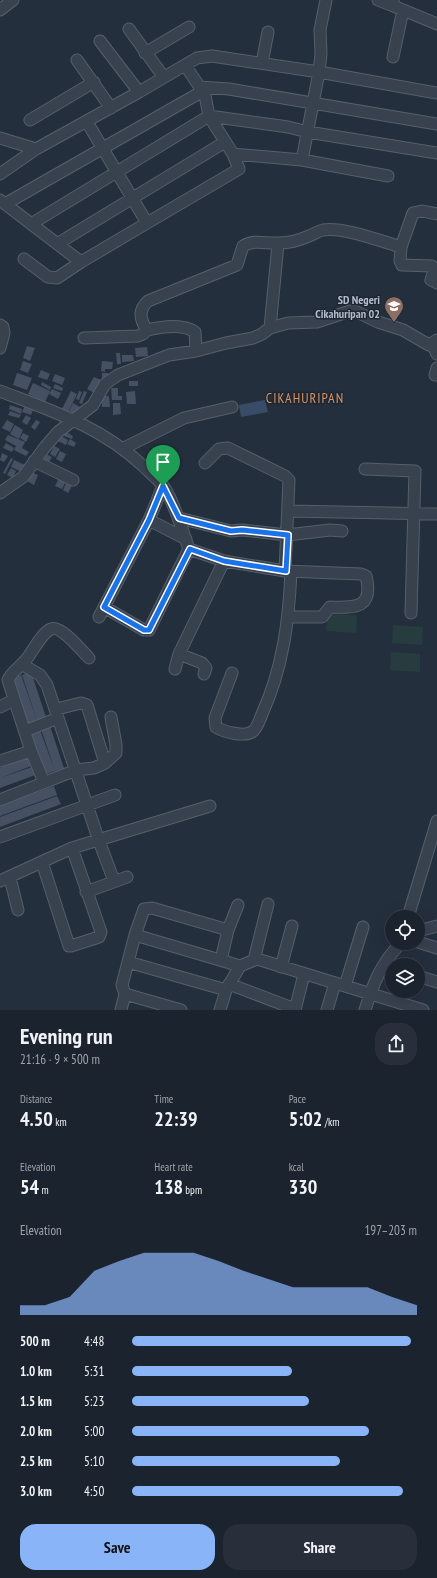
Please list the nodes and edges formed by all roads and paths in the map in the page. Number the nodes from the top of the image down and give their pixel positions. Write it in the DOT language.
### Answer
graph roads {
  1 [pos="326,0"];
  2 [pos="378,0"];
  3 [pos="392,2"];
  4 [pos="403,10"];
  5 [pos="437,24"];
  6 [pos="189,27"];
  7 [pos="129,29"];
  8 [pos="268,32"];
  9 [pos="100,41"];
  10 [pos="145,53"];
  11 [pos="393,57"];
  12 [pos="77,60"];
  13 [pos="262,63"];
  14 [pos="185,64"];
  15 [pos="319,72"];
  16 [pos="163,76"];
  17 [pos="94,82"];
  18 [pos="201,89"];
  19 [pos="138,92"];
  20 [pos="437,93"];
  21 [pos="313,103"];
  22 [pos="111,108"];
  23 [pos="209,116"];
  24 [pos="30,120"];
  25 [pos="87,122"];
  26 [pos="437,124"];
  27 [pos="308,132"];
  28 [pos="0,138"];
  29 [pos="225,142"];
  30 [pos="102,148"];
  31 [pos="36,149"];
  32 [pos="437,153"];
  33 [pos="233,154"];
  34 [pos="302,160"];
  35 [pos="118,173"];
  36 [pos="0,174"];
  37 [pos="388,176"];
  38 [pos="133,199"];
  39 [pos="3,202"];
  40 [pos="437,214"];
  41 [pos="147,223"];
  42 [pos="31,224"];
  43 [pos="57,244"];
  44 [pos="278,244"];
  45 [pos="402,247"];
  46 [pos="24,258"];
  47 [pos="80,262"];
  48 [pos="437,283"];
  49 [pos="0,325"];
  50 [pos="270,328"];
  51 [pos="147,330"];
  52 [pos="84,338"];
  53 [pos="435,346"];
  54 [pos="0,348"];
  55 [pos="196,351"];
  56 [pos="0,391"];
  57 [pos="232,407"];
  58 [pos="73,419"];
  59 [pos="124,448"];
  60 [pos="34,461"];
  61 [pos="205,463"];
  62 [pos="366,469"];
  63 [pos="73,480"];
  64 [pos="163,486"];
  65 [pos="0,493"];
  66 [pos="289,511"];
  67 [pos="414,514"];
  68 [pos="437,514"];
  69 [pos="179,518"];
  70 [pos="149,520"];
  71 [pos="342,531"];
  72 [pos="288,535"];
  73 [pos="188,544"];
  74 [pos="224,561"];
  75 [pos="288,571"];
  76 [pos="104,607"];
  77 [pos="411,613"];
  78 [pos="99,617"];
  79 [pos="289,617"];
  80 [pos="179,654"];
  81 [pos="89,658"];
  82 [pos="23,666"];
  83 [pos="175,669"];
  84 [pos="232,673"];
  85 [pos="204,674"];
  86 [pos="14,700"];
  87 [pos="0,707"];
  88 [pos="57,714"];
  89 [pos="111,717"];
  90 [pos="25,730"];
  91 [pos="31,751"];
  92 [pos="1,758"];
  93 [pos="105,763"];
  94 [pos="76,770"];
  95 [pos="44,782"];
  96 [pos="115,795"];
  97 [pos="0,800"];
  98 [pos="87,803"];
  99 [pos="210,806"];
  100 [pos="437,821"];
  101 [pos="0,831"];
  102 [pos="0,837"];
  103 [pos="99,841"];
  104 [pos="72,848"];
  105 [pos="42,862"];
  106 [pos="127,877"];
  107 [pos="5,879"];
  108 [pos="114,881"];
  109 [pos="86,892"];
  110 [pos="268,904"];
  111 [pos="238,905"];
  112 [pos="18,910"];
  113 [pos="410,910"];
  114 [pos="292,926"];
  115 [pos="363,926"];
  116 [pos="437,926"];
  117 [pos="228,930"];
  118 [pos="425,930"];
  119 [pos="135,935"];
  120 [pos="425,944"];
  121 [pos="437,948"];
  122 [pos="221,960"];
  123 [pos="254,960"];
  124 [pos="128,962"];
  125 [pos="240,966"];
  126 [pos="281,967"];
  127 [pos="385,968"];
  128 [pos="304,974"];
  129 [pos="425,978"];
  130 [pos="437,982"];
  131 [pos="340,984"];
  132 [pos="227,987"];
  133 [pos="370,993"];
  134 [pos="125,994"];
  135 [pos="120,1010"];
  136 [pos="181,1010"];
  137 [pos="220,1010"];
  138 [pos="295,1010"];
  139 [pos="327,1010"];
  140 [pos="365,1010"];
  141 [pos="423,1010"];
  1 -- 15 [label="street"];
  2 -- 3 [label="street"];
  3 -- 4 [label="street"];
  4 -- 5 [label="street"];
  4 -- 11 [label="street"];
  6 -- 10 [label="street"];
  7 -- 10 [label="street"];
  8 -- 13 [label="street"];
  9 -- 19 [label="street"];
  10 -- 16 [label="street"];
  12 -- 17 [label="street"];
  13 -- 14 [label="street"];
  13 -- 15 [label="street"];
  14 -- 16 [label="street"];
  14 -- 18 [label="street"];
  15 -- 20 [label="street"];
  15 -- 21 [label="street"];
  16 -- 19 [label="street"];
  17 -- 22 [label="street"];
  17 -- 24 [label="street"];
  18 -- 21 [label="street"];
  18 -- 23 [label="street"];
  18 -- 30 [label="street"];
  19 -- 22 [label="street"];
  21 -- 26 [label="street"];
  21 -- 27 [label="street"];
  22 -- 25 [label="street"];
  23 -- 27 [label="street"];
  23 -- 29 [label="street"];
  23 -- 35 [label="street"];
  25 -- 30 [label="street"];
  25 -- 31 [label="street"];
  27 -- 32 [label="street"];
  27 -- 34 [label="street"];
  28 -- 31 [label="street"];
  29 -- 33 [label="street"];
  29 -- 38 [label="street"];
  30 -- 35 [label="street"];
  30 -- 39 [label="street"];
  31 -- 36 [label="street"];
  33 -- 34 [label="street"];
  33 -- 41 [label="street"];
  34 -- 37 [label="street"];
  35 -- 38 [label="street"];
  35 -- 42 [label="street"];
  38 -- 41 [label="street"];
  38 -- 43 [label="street"];
  39 -- 42 [label="street"];
  40 -- 45 [label="street"];
  41 -- 47 [label="street"];
  42 -- 43 [label="street"];
  43 -- 47 [label="street"];
  44 -- 45 [label="street"];
  44 -- 50 [label="street"];
  44 -- 51 [label="street"];
  45 -- 48 [label="street"];
  46 -- 47 [label="street"];
  49 -- 54 [label="street"];
  50 -- 53 [label="street"];
  50 -- 55 [label="street"];
  51 -- 52 [label="street"];
  51 -- 55 [label="street"];
  55 -- 58 [label="street"];
  56 -- 58 [label="street"];
  57 -- 59 [label="street"];
  58 -- 59 [label="street"];
  58 -- 60 [label="street"];
  59 -- 64 [label="street"];
  60 -- 63 [label="street"];
  60 -- 65 [label="street"];
  61 -- 66 [label="street"];
  62 -- 67 [label="street"];
  64 -- 69 [label="street"];
  64 -- 70 [label="street"];
  66 -- 67 [label="street"];
  66 -- 72 [label="street"];
  67 -- 68 [label="street"];
  67 -- 77 [label="street"];
  69 -- 72 [label="street"];
  69 -- 73 [label="street"];
  70 -- 73 [label="street"];
  70 -- 76 [label="street"];
  71 -- 72 [label="street"];
  72 -- 75 [label="street"];
  73 -- 74 [label="street"];
  73 -- 76 [label="street"];
  74 -- 75 [label="street"];
  74 -- 80 [label="street"];
  75 -- 79 [label="street"];
  75 -- 79 [label="street"];
  76 -- 78 [label="street"];
  79 -- 84 [label="street"];
  80 -- 83 [label="street"];
  80 -- 85 [label="street"];
  81 -- 82 [label="street"];
  82 -- 86 [label="street"];
  82 -- 88 [label="street"];
  86 -- 87 [label="street"];
  86 -- 90 [label="street"];
  88 -- 90 [label="street"];
  88 -- 93 [label="street"];
  88 -- 94 [label="street"];
  89 -- 93 [label="street"];
  90 -- 91 [label="street"];
  91 -- 92 [label="street"];
  91 -- 95 [label="street"];
  93 -- 94 [label="street"];
  94 -- 95 [label="street"];
  94 -- 98 [label="street"];
  95 -- 97 [label="street"];
  96 -- 98 [label="street"];
  98 -- 101 [label="street"];
  98 -- 102 [label="street"];
  98 -- 103 [label="street"];
  99 -- 103 [label="street"];
  100 -- 113 [label="street"];
  103 -- 104 [label="street"];
  103 -- 108 [label="street"];
  104 -- 105 [label="street"];
  104 -- 109 [label="street"];
  105 -- 107 [label="street"];
  105 -- 109 [label="street"];
  106 -- 108 [label="street"];
  107 -- 112 [label="street"];
  108 -- 109 [label="street"];
  110 -- 123 [label="street"];
  111 -- 117 [label="street"];
  114 -- 126 [label="street"];
  115 -- 131 [label="street"];
  116 -- 118 [label="street"];
  117 -- 119 [label="street"];
  117 -- 122 [label="street"];
  119 -- 122 [label="street"];
  119 -- 124 [label="street"];
  120 -- 121 [label="street"];
  122 -- 125 [label="street"];
  123 -- 125 [label="street"];
  123 -- 126 [label="street"];
  124 -- 132 [label="street"];
  124 -- 134 [label="street"];
  125 -- 132 [label="street"];
  126 -- 128 [label="street"];
  127 -- 133 [label="street"];
  128 -- 131 [label="street"];
  128 -- 138 [label="street"];
  129 -- 130 [label="street"];
  131 -- 133 [label="street"];
  131 -- 139 [label="street"];
  132 -- 137 [label="street"];
  132 -- 138 [label="street"];
  133 -- 140 [label="street"];
  133 -- 141 [label="street"];
  134 -- 135 [label="street"];
  134 -- 136 [label="street"];
}
